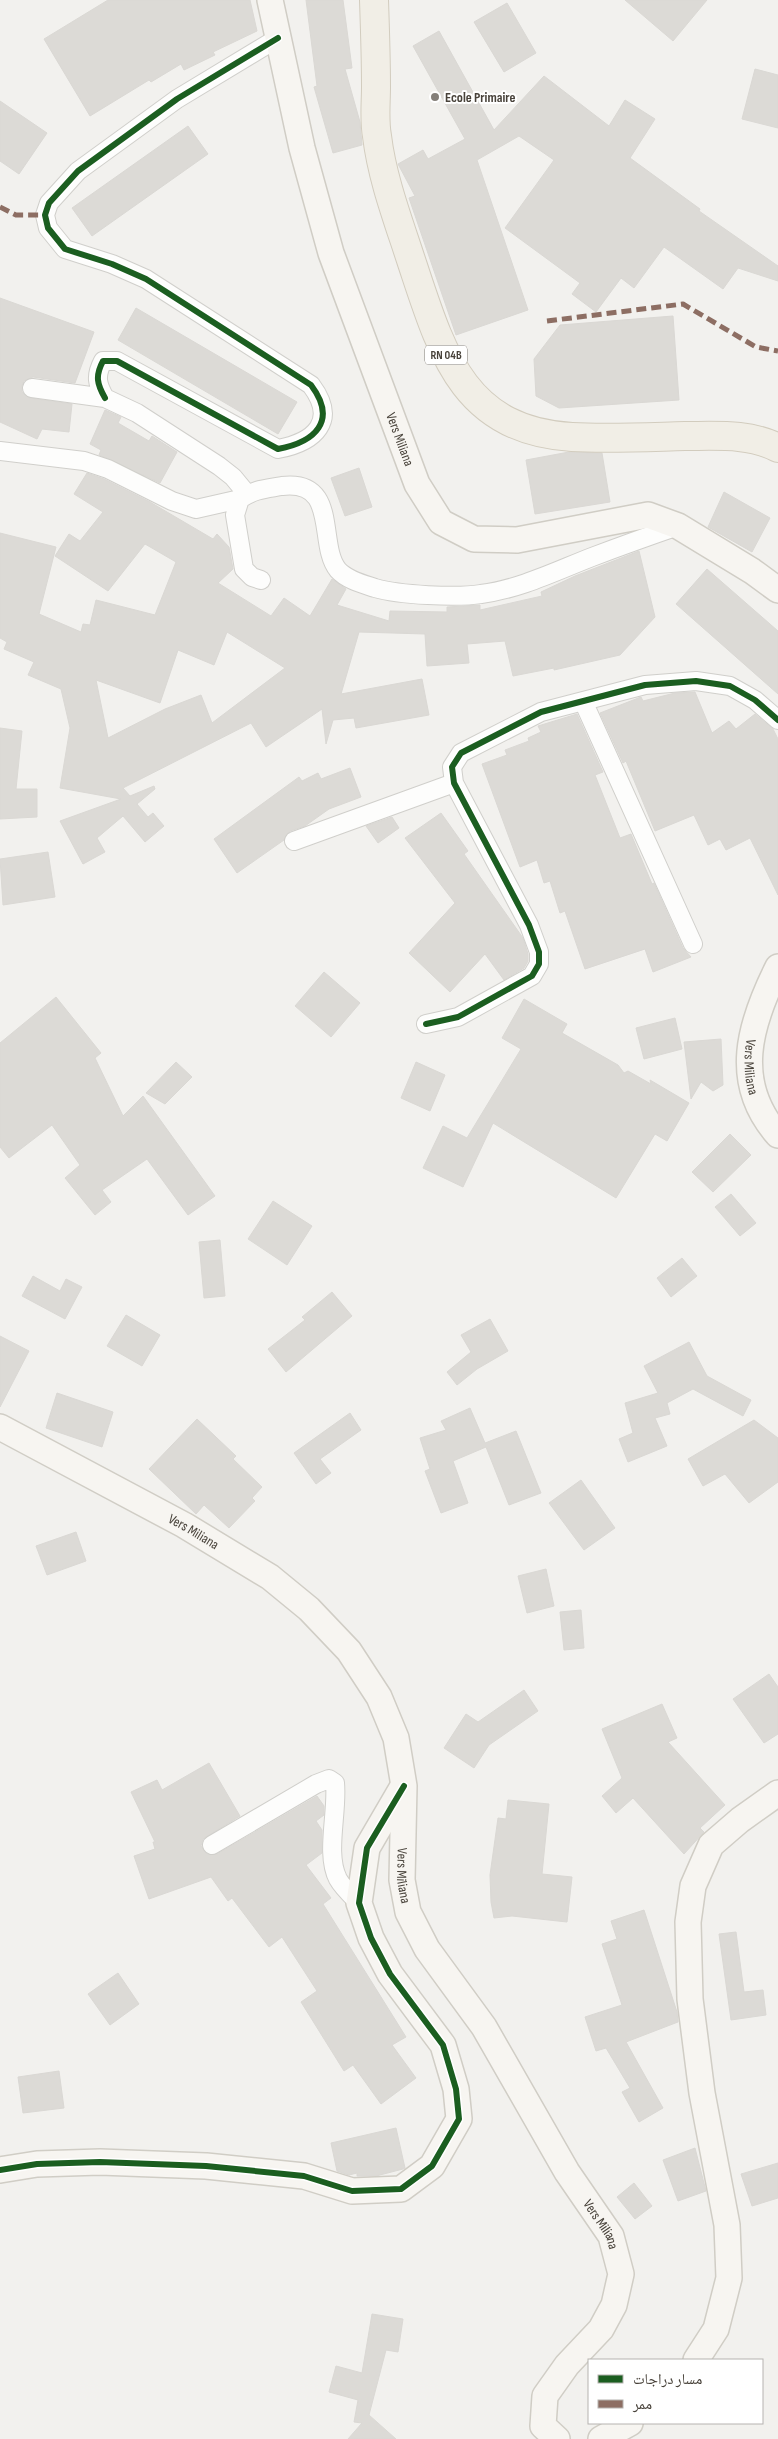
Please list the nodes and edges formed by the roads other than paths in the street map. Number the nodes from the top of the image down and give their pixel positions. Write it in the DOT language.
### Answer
graph roads {
  1 [pos="270,0"];
  2 [pos="374,0"];
  3 [pos="278,38"];
  4 [pos="32,388"];
  5 [pos="105,398"];
  6 [pos="778,448"];
  7 [pos="0,451"];
  8 [pos="243,496"];
  9 [pos="678,526"];
  10 [pos="261,580"];
  11 [pos="778,590"];
  12 [pos="583,702"];
  13 [pos="778,720"];
  14 [pos="454,783"];
  15 [pos="294,841"];
  16 [pos="694,944"];
  17 [pos="778,967"];
  18 [pos="426,1024"];
  19 [pos="778,1135"];
  20 [pos="0,1427"];
  21 [pos="404,1786"];
  22 [pos="778,1793"];
  23 [pos="212,1845"];
  24 [pos="359,1903"];
  25 [pos="0,2170"];
  26 [pos="697,2359"];
  27 [pos="628,2424"];
  28 [pos="558,2439"];
  29 [pos="601,2439"];
  1 -- 3 [label="main road, Vers Miliana"];
  2 -- 6 [label="main road, RN 04B"];
  3 -- 5 [label="street"];
  3 -- 9 [label="main road, Vers Miliana"];
  4 -- 5 [label="street"];
  5 -- 8 [label="street"];
  7 -- 8 [label="street"];
  8 -- 9 [label="street"];
  8 -- 10 [label="street"];
  9 -- 11 [label="main road, Vers Miliana"];
  12 -- 13 [label="street"];
  12 -- 14 [label="street"];
  12 -- 16 [label="street"];
  14 -- 15 [label="street"];
  14 -- 18 [label="street"];
  17 -- 19 [label="main road, Vers Miliana"];
  20 -- 21 [label="main road, Vers Miliana"];
  21 -- 24 [label="main road"];
  21 -- 28 [label="main road, Vers Miliana"];
  22 -- 26 [label="main road"];
  23 -- 24 [label="street"];
  24 -- 25 [label="main road"];
  27 -- 29 [label="main road"];
}
